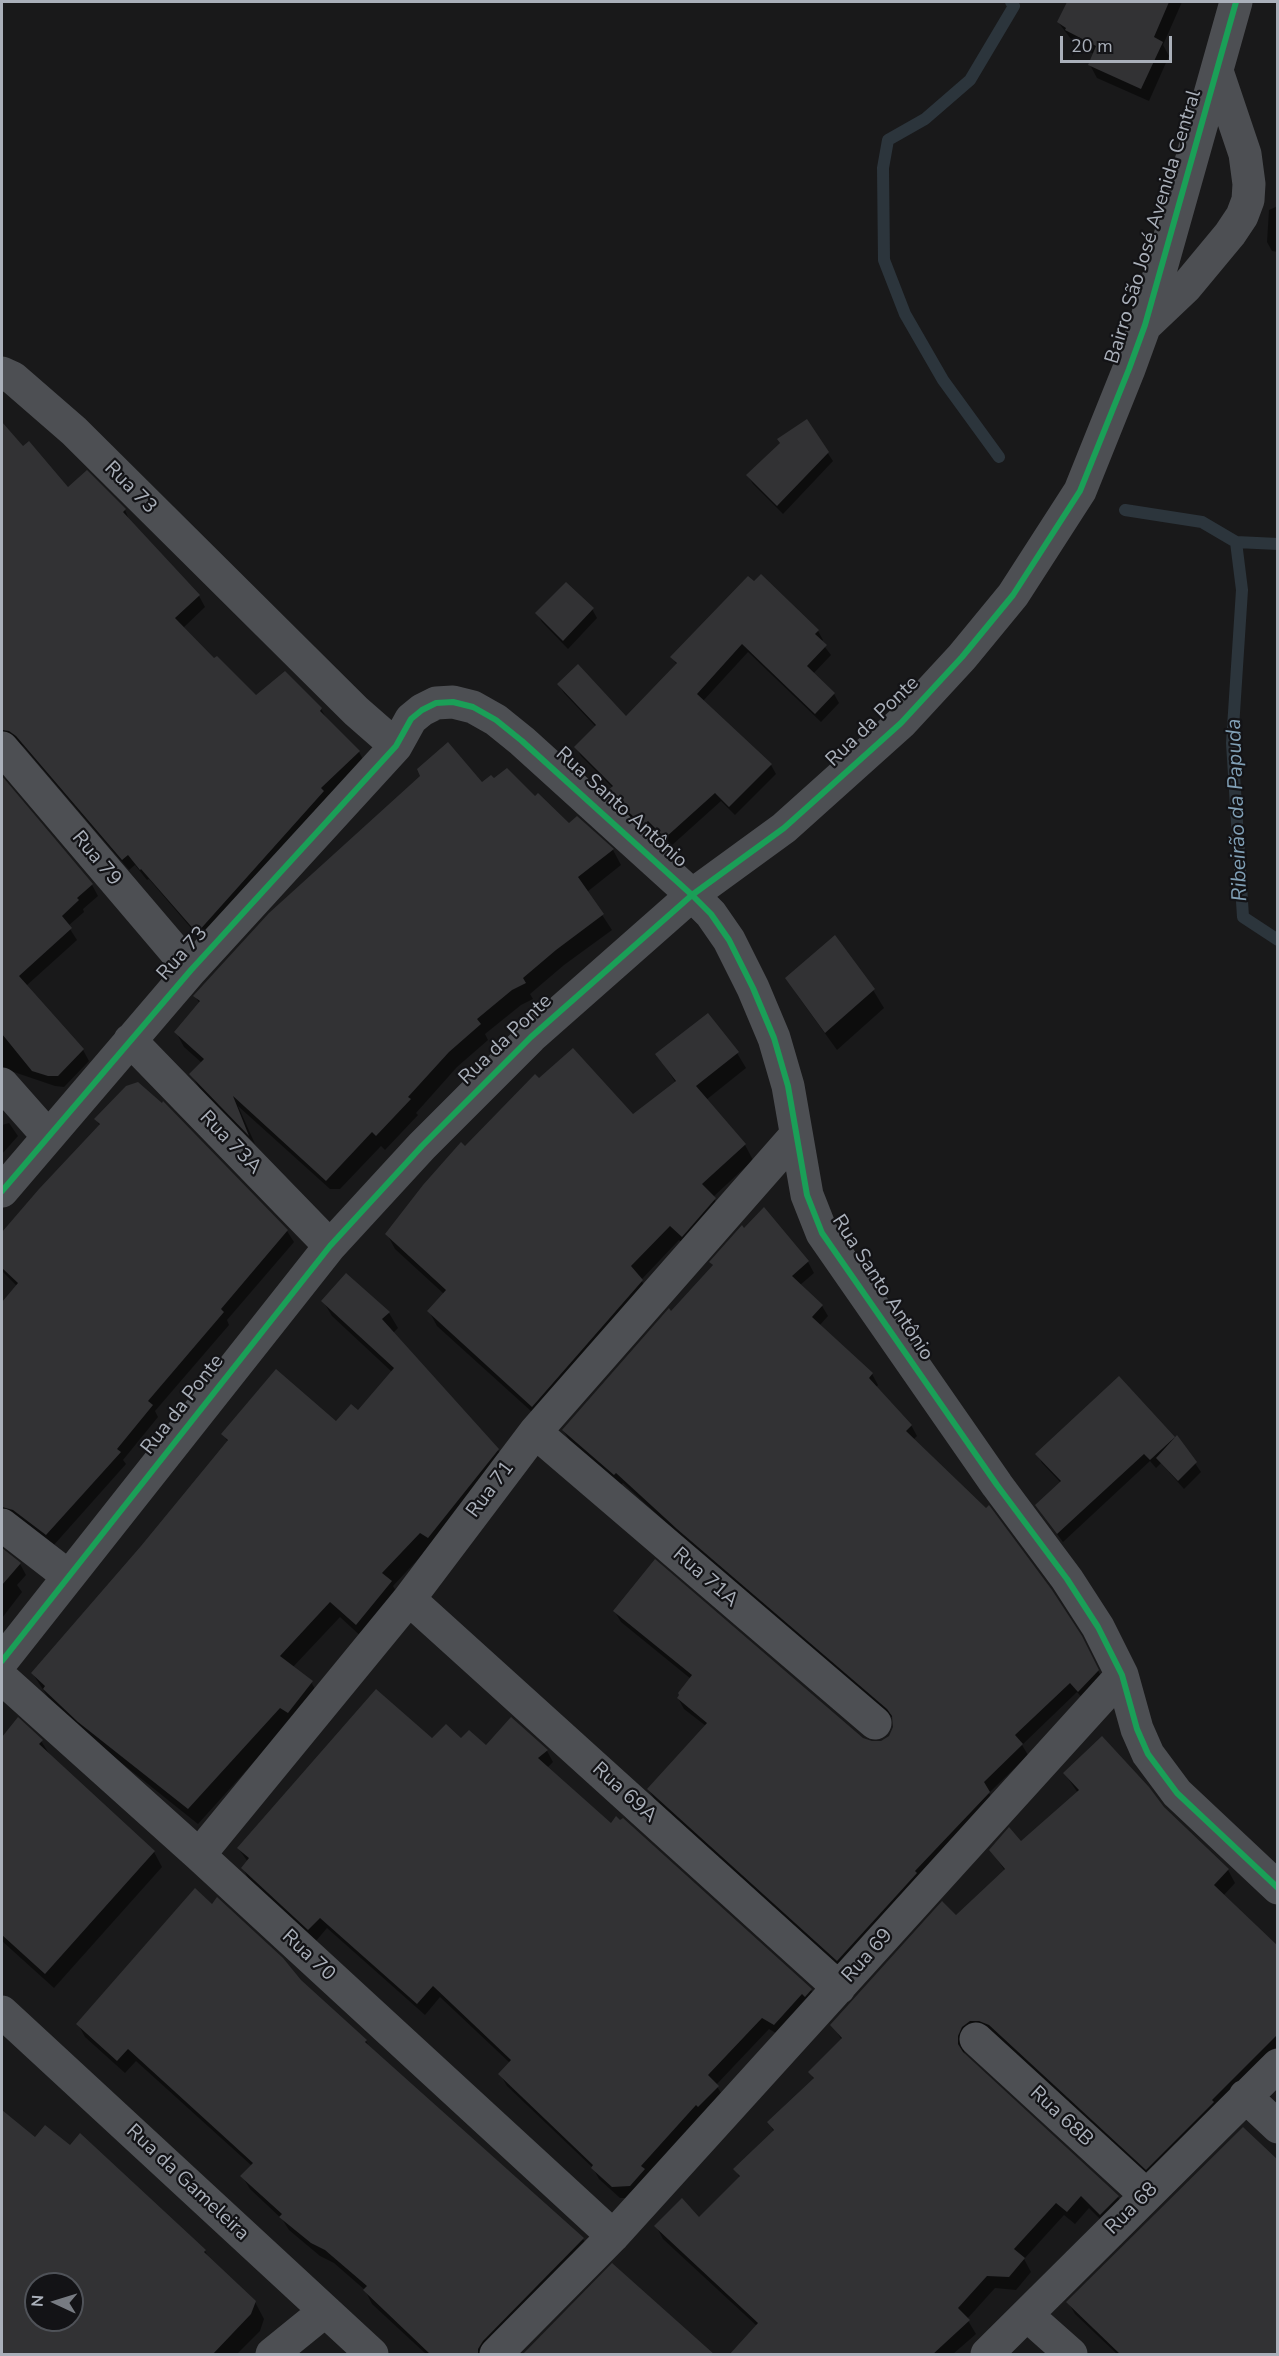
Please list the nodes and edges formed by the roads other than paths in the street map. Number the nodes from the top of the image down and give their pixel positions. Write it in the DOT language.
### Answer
graph roads {
  1 [pos="1236,2"];
  2 [pos="1217,71"];
  3 [pos="1263,183"];
  4 [pos="1145,325"];
  5 [pos="2,373"];
  6 [pos="1080,491"];
  7 [pos="396,746"];
  8 [pos="2,748"];
  9 [pos="692,895"];
  10 [pos="190,970"];
  11 [pos="130,1040"];
  12 [pos="2,1084"];
  13 [pos="48,1136"];
  14 [pos="796,1136"];
  15 [pos="2,1191"];
  16 [pos="330,1246"];
  17 [pos="535,1432"];
  18 [pos="2,1525"];
  19 [pos="68,1576"];
  20 [pos="409,1599"];
  21 [pos="2,1661"];
  22 [pos="1122,1675"];
  23 [pos="2,1678"];
  24 [pos="874,1723"];
  25 [pos="199,1855"];
  26 [pos="1278,1888"];
  27 [pos="839,1988"];
  28 [pos="2,2012"];
  29 [pos="975,2038"];
  30 [pos="1278,2065"];
  31 [pos="1245,2096"];
  32 [pos="1278,2127"];
  33 [pos="1146,2195"];
  34 [pos="613,2236"];
  35 [pos="325,2311"];
  36 [pos="1027,2315"];
  37 [pos="272,2355"];
  38 [pos="372,2355"];
  39 [pos="496,2355"];
  40 [pos="987,2355"];
  41 [pos="1071,2355"];
  1 -- 2 [label="street, Bairro São José Avenida Central"];
  2 -- 3 [label="street"];
  2 -- 4 [label="street, Bairro São José Avenida Central"];
  3 -- 4 [label="street"];
  4 -- 6 [label="street, Bairro São José Avenida Central"];
  5 -- 7 [label="street, Rua 73"];
  6 -- 9 [label="street, Rua da Ponte"];
  7 -- 9 [label="street, Rua Santo Antônio"];
  7 -- 10 [label="street, Rua 73"];
  8 -- 10 [label="street, Rua 79"];
  9 -- 14 [label="street, Rua Santo Antônio"];
  9 -- 16 [label="street, Rua da Ponte"];
  10 -- 11 [label="street, Rua 73"];
  11 -- 13 [label="street, Rua 73"];
  11 -- 16 [label="street, Rua 73A"];
  12 -- 13 [label="street"];
  13 -- 15 [label="street, Rua 73"];
  14 -- 17 [label="street, Rua 71"];
  14 -- 22 [label="street, Rua Santo Antônio"];
  16 -- 19 [label="street, Rua da Ponte"];
  17 -- 20 [label="street, Rua 71"];
  17 -- 24 [label="street, Rua 71A"];
  18 -- 19 [label="street"];
  19 -- 21 [label="street, Rua da Ponte"];
  20 -- 25 [label="street, Rua 71"];
  20 -- 27 [label="street, Rua 69A"];
  22 -- 26 [label="street, Rua Santo Antônio"];
  22 -- 27 [label="street, Rua 69"];
  23 -- 25 [label="street, Rua 70"];
  25 -- 34 [label="street, Rua 70"];
  27 -- 34 [label="street, Rua 69"];
  28 -- 35 [label="street, Rua da Gameleira"];
  29 -- 33 [label="street, Rua 68B"];
  30 -- 31 [label="street, Rua 68"];
  31 -- 32 [label="street"];
  31 -- 33 [label="street, Rua 68"];
  33 -- 36 [label="street, Rua 68"];
  34 -- 39 [label="street, Rua 69"];
  35 -- 37 [label="street"];
  35 -- 38 [label="street, Rua da Gameleira"];
  36 -- 40 [label="street, Rua 68"];
  36 -- 41 [label="street"];
}
